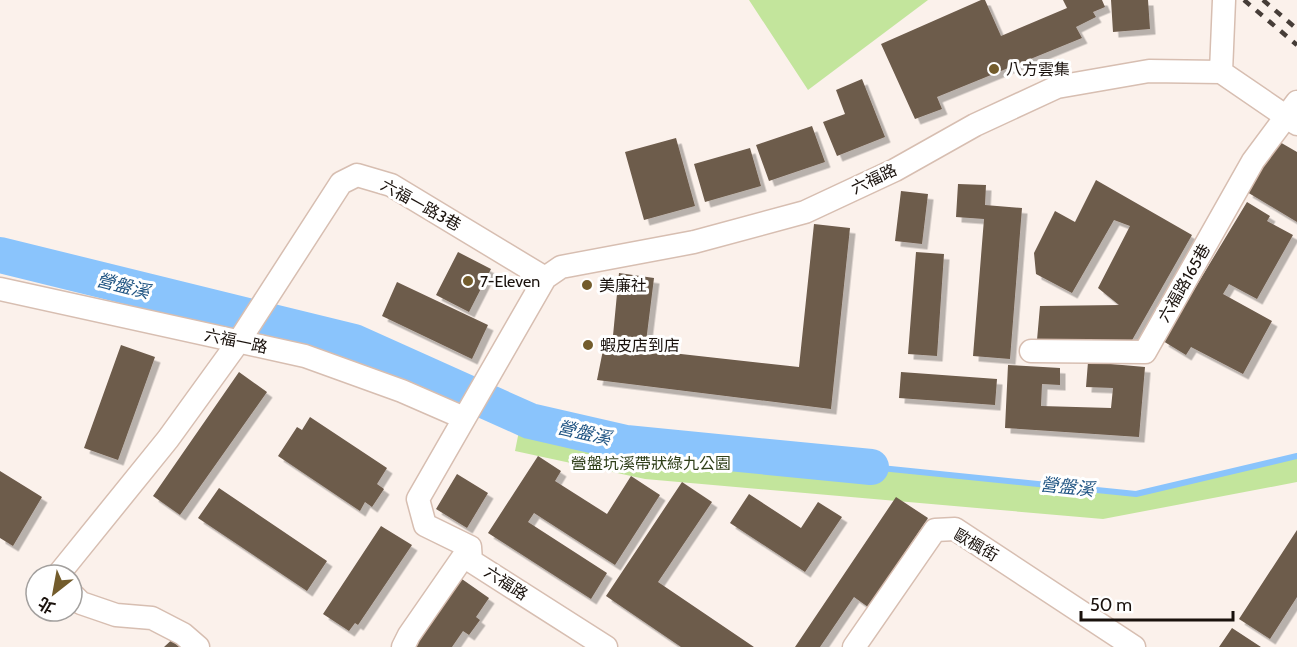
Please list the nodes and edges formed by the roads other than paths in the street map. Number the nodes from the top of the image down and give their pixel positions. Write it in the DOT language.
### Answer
graph roads {
  1 [pos="1224,0"];
  2 [pos="1221,72"];
  3 [pos="1293,115"];
  4 [pos="545,278"];
  5 [pos="0,289"];
  6 [pos="242,335"];
  7 [pos="1031,351"];
  8 [pos="464,417"];
  9 [pos="471,547"];
  10 [pos="68,563"];
  11 [pos="84,604"];
  12 [pos="198,647"];
  13 [pos="403,647"];
  14 [pos="606,647"];
  15 [pos="854,647"];
  16 [pos="1134,647"];
  1 -- 2 [label="street"];
  2 -- 3 [label="street"];
  2 -- 4 [label="street, 六福路"];
  3 -- 7 [label="street, 六福路165巷"];
  4 -- 6 [label="street, 六福一路3巷"];
  4 -- 8 [label="street"];
  5 -- 6 [label="street, 六福一路"];
  6 -- 8 [label="street, 六福一路"];
  6 -- 10 [label="street"];
  8 -- 9 [label="street"];
  9 -- 13 [label="street"];
  9 -- 14 [label="street, 六福路"];
  11 -- 12 [label="street"];
  15 -- 16 [label="street, 歐楓街"];
}
